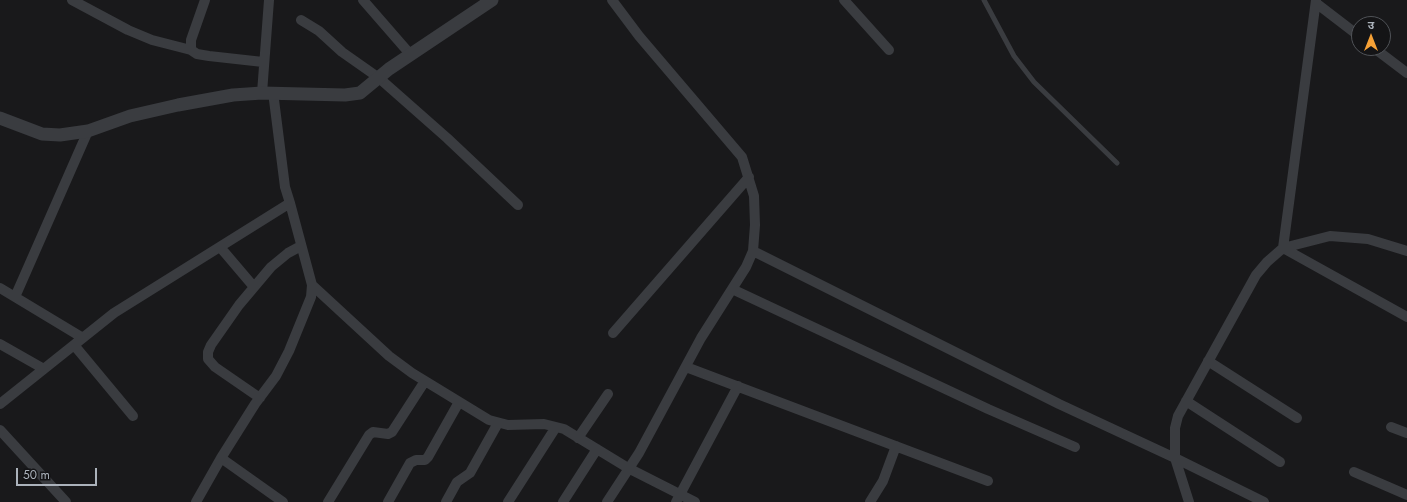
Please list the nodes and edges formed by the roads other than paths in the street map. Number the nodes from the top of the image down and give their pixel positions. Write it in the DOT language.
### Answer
graph roads {
  1 [pos="72,0"];
  2 [pos="205,0"];
  3 [pos="269,0"];
  4 [pos="363,0"];
  5 [pos="612,0"];
  6 [pos="844,0"];
  7 [pos="984,0"];
  8 [pos="1316,0"];
  9 [pos="485,2"];
  10 [pos="301,20"];
  11 [pos="1351,30"];
  12 [pos="191,50"];
  13 [pos="889,50"];
  14 [pos="410,54"];
  15 [pos="1385,56"];
  16 [pos="263,62"];
  17 [pos="1407,73"];
  18 [pos="379,78"];
  19 [pos="267,93"];
  20 [pos="0,118"];
  21 [pos="88,131"];
  22 [pos="1117,163"];
  23 [pos="749,177"];
  24 [pos="290,203"];
  25 [pos="518,205"];
  26 [pos="301,246"];
  27 [pos="220,247"];
  28 [pos="1282,248"];
  29 [pos="753,251"];
  30 [pos="1407,252"];
  31 [pos="312,285"];
  32 [pos="254,287"];
  33 [pos="0,288"];
  34 [pos="732,289"];
  35 [pos="15,297"];
  36 [pos="1407,317"];
  37 [pos="613,332"];
  38 [pos="83,338"];
  39 [pos="0,344"];
  40 [pos="74,345"];
  41 [pos="1208,361"];
  42 [pos="687,364"];
  43 [pos="44,369"];
  44 [pos="425,381"];
  45 [pos="738,386"];
  46 [pos="608,394"];
  47 [pos="260,398"];
  48 [pos="1186,401"];
  49 [pos="459,402"];
  50 [pos="0,404"];
  51 [pos="133,416"];
  52 [pos="1297,418"];
  53 [pos="498,423"];
  54 [pos="1392,426"];
  55 [pos="556,427"];
  56 [pos="0,430"];
  57 [pos="1407,433"];
  58 [pos="578,438"];
  59 [pos="896,446"];
  60 [pos="1075,447"];
  61 [pos="597,449"];
  62 [pos="220,458"];
  63 [pos="1175,458"];
  64 [pos="1280,462"];
  65 [pos="628,468"];
  66 [pos="1354,472"];
  67 [pos="988,481"];
  68 [pos="1407,495"];
  69 [pos="678,498"];
  70 [pos="198,501"];
  71 [pos="66,502"];
  72 [pos="283,502"];
  73 [pos="328,502"];
  74 [pos="388,502"];
  75 [pos="446,502"];
  76 [pos="508,502"];
  77 [pos="563,502"];
  78 [pos="607,502"];
  79 [pos="695,502"];
  80 [pos="870,502"];
  81 [pos="1189,502"];
  82 [pos="1264,502"];
  1 -- 12 [label="street"];
  2 -- 12 [label="street"];
  3 -- 16 [label="street"];
  4 -- 14 [label="street"];
  5 -- 23 [label="street"];
  6 -- 13 [label="street"];
  7 -- 22 [label="lane"];
  8 -- 11 [label="street"];
  8 -- 28 [label="street"];
  9 -- 14 [label="street"];
  10 -- 18 [label="street"];
  12 -- 16 [label="street"];
  14 -- 18 [label="street"];
  15 -- 17 [label="street"];
  16 -- 19 [label="street"];
  18 -- 19 [label="street"];
  18 -- 25 [label="street"];
  19 -- 21 [label="street"];
  19 -- 24 [label="street"];
  20 -- 21 [label="street"];
  21 -- 35 [label="street"];
  23 -- 29 [label="street"];
  23 -- 37 [label="street"];
  24 -- 26 [label="street"];
  24 -- 27 [label="street"];
  26 -- 31 [label="street"];
  26 -- 32 [label="street"];
  27 -- 32 [label="street"];
  27 -- 38 [label="street"];
  28 -- 30 [label="street"];
  28 -- 36 [label="street"];
  28 -- 41 [label="street"];
  29 -- 34 [label="street"];
  29 -- 63 [label="street"];
  31 -- 44 [label="street"];
  31 -- 47 [label="street"];
  32 -- 47 [label="street"];
  33 -- 35 [label="street"];
  34 -- 42 [label="street"];
  34 -- 60 [label="street"];
  35 -- 38 [label="street"];
  38 -- 40 [label="street"];
  39 -- 43 [label="street"];
  40 -- 43 [label="street"];
  40 -- 51 [label="street"];
  41 -- 48 [label="street"];
  41 -- 52 [label="street"];
  42 -- 45 [label="street"];
  42 -- 65 [label="street"];
  43 -- 50 [label="street"];
  44 -- 49 [label="street"];
  44 -- 73 [label="street"];
  45 -- 59 [label="street"];
  45 -- 69 [label="street"];
  46 -- 58 [label="street"];
  47 -- 62 [label="street"];
  48 -- 63 [label="street"];
  48 -- 64 [label="street"];
  49 -- 53 [label="street"];
  49 -- 74 [label="street"];
  53 -- 55 [label="street"];
  53 -- 75 [label="street"];
  54 -- 57 [label="street"];
  55 -- 58 [label="street"];
  55 -- 76 [label="street"];
  56 -- 71 [label="street"];
  58 -- 61 [label="street"];
  59 -- 67 [label="street"];
  59 -- 80 [label="street"];
  61 -- 65 [label="street"];
  61 -- 77 [label="street"];
  62 -- 70 [label="street"];
  62 -- 72 [label="street"];
  63 -- 81 [label="street"];
  63 -- 82 [label="street"];
  65 -- 69 [label="street"];
  65 -- 78 [label="street"];
  66 -- 68 [label="street"];
  69 -- 79 [label="street"];
}
